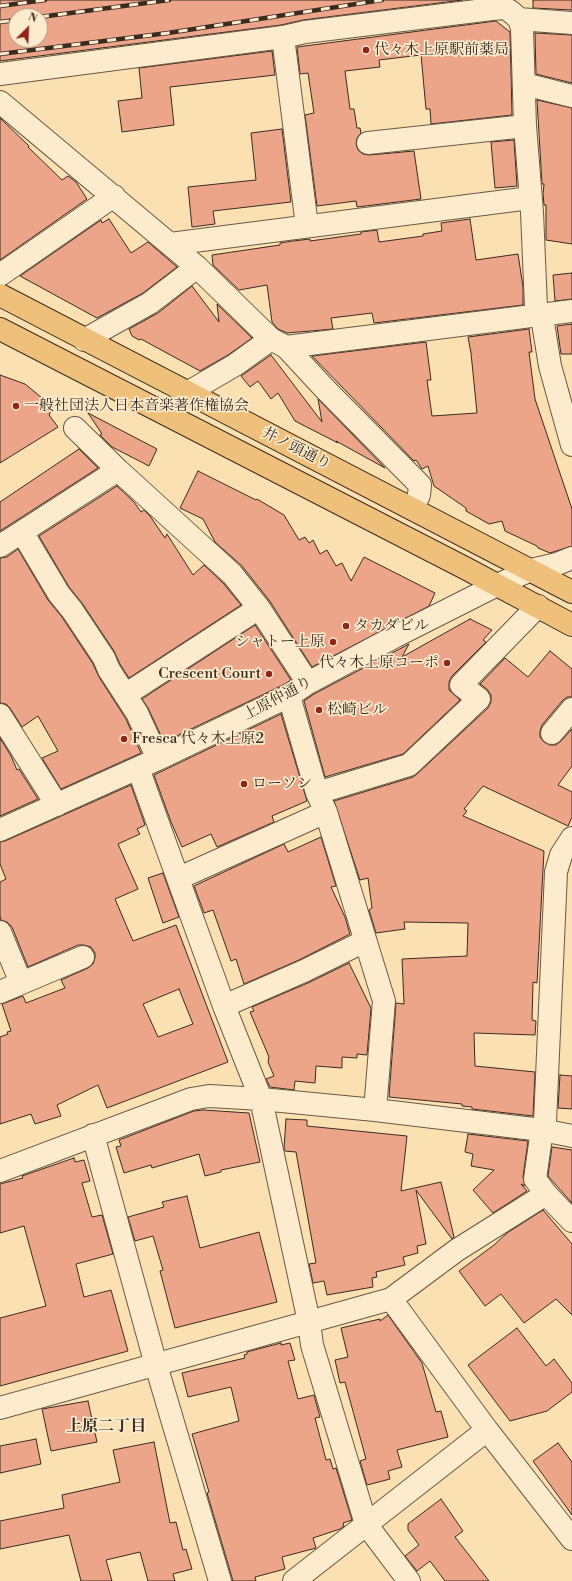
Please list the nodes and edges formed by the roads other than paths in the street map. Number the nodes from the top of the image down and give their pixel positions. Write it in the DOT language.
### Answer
graph roads {
  1 [pos="519,19"];
  2 [pos="572,23"];
  3 [pos="283,37"];
  4 [pos="0,74"];
  5 [pos="524,84"];
  6 [pos="572,96"];
  7 [pos="0,102"];
  8 [pos="525,126"];
  9 [pos="368,143"];
  10 [pos="114,196"];
  11 [pos="530,198"];
  12 [pos="307,226"];
  13 [pos="170,244"];
  14 [pos="197,267"];
  15 [pos="0,275"];
  16 [pos="0,295"];
  17 [pos="572,311"];
  18 [pos="539,315"];
  19 [pos="0,329"];
  20 [pos="84,340"];
  21 [pos="278,343"];
  22 [pos="187,393"];
  23 [pos="75,428"];
  24 [pos="572,445"];
  25 [pos="118,470"];
  26 [pos="413,510"];
  27 [pos="22,532"];
  28 [pos="0,546"];
  29 [pos="572,558"];
  30 [pos="531,570"];
  31 [pos="497,585"];
  32 [pos="572,592"];
  33 [pos="538,606"];
  34 [pos="259,608"];
  35 [pos="572,625"];
  36 [pos="308,683"];
  37 [pos="125,695"];
  38 [pos="289,696"];
  39 [pos="572,709"];
  40 [pos="0,714"];
  41 [pos="552,733"];
  42 [pos="158,759"];
  43 [pos="138,768"];
  44 [pos="322,802"];
  45 [pos="57,805"];
  46 [pos="0,830"];
  47 [pos="572,838"];
  48 [pos="179,878"];
  49 [pos="0,932"];
  50 [pos="365,941"];
  51 [pos="83,957"];
  52 [pos="21,983"];
  53 [pos="0,992"];
  54 [pos="224,1006"];
  55 [pos="262,1099"];
  56 [pos="375,1110"];
  57 [pos="542,1130"];
  58 [pos="93,1135"];
  59 [pos="572,1136"];
  60 [pos="1,1168"];
  61 [pos="546,1194"];
  62 [pos="572,1221"];
  63 [pos="391,1299"];
  64 [pos="309,1322"];
  65 [pos="156,1365"];
  66 [pos="0,1408"];
  67 [pos="487,1430"];
  68 [pos="366,1524"];
  69 [pos="572,1540"];
  70 [pos="220,1581"];
  71 [pos="294,1581"];
  72 [pos="409,1581"];
  1 -- 2 [label="street"];
  1 -- 3 [label="street"];
  1 -- 5 [label="street"];
  3 -- 4 [label="street"];
  3 -- 12 [label="street"];
  5 -- 6 [label="street"];
  5 -- 8 [label="street"];
  7 -- 10 [label="street"];
  8 -- 9 [label="street"];
  8 -- 11 [label="street"];
  10 -- 13 [label="street"];
  10 -- 15 [label="street"];
  11 -- 12 [label="street"];
  11 -- 18 [label="street"];
  12 -- 13 [label="street"];
  13 -- 14 [label="street"];
  14 -- 20 [label="street"];
  14 -- 21 [label="street"];
  16 -- 20 [label="main road, 井ノ頭通り"];
  17 -- 18 [label="street"];
  18 -- 21 [label="street"];
  18 -- 24 [label="street"];
  19 -- 31 [label="main road, 井ノ頭通り"];
  20 -- 22 [label="main road, 井ノ頭通り"];
  21 -- 22 [label="street"];
  21 -- 26 [label="street"];
  22 -- 26 [label="main road, 井ノ頭通り"];
  23 -- 25 [label="street"];
  25 -- 27 [label="street"];
  25 -- 34 [label="street"];
  26 -- 30 [label="main road, 井ノ頭通り"];
  27 -- 28 [label="street"];
  27 -- 37 [label="street"];
  29 -- 30 [label="street, 上原仲通り"];
  30 -- 31 [label="street, 上原仲通り"];
  30 -- 32 [label="main road, 井ノ頭通り"];
  31 -- 33 [label="main road, 井ノ頭通り"];
  31 -- 36 [label="street, 上原仲通り"];
  33 -- 35 [label="main road, 井ノ頭通り"];
  33 -- 44 [label="street"];
  34 -- 36 [label="street"];
  34 -- 37 [label="street"];
  36 -- 38 [label="street, 上原仲通り"];
  37 -- 42 [label="street"];
  38 -- 42 [label="street, 上原仲通り"];
  38 -- 44 [label="street"];
  39 -- 41 [label="street"];
  40 -- 45 [label="street"];
  42 -- 43 [label="street, 上原仲通り"];
  43 -- 45 [label="street, 上原仲通り"];
  43 -- 48 [label="street"];
  44 -- 48 [label="street"];
  44 -- 50 [label="street"];
  45 -- 46 [label="street, 上原仲通り"];
  47 -- 57 [label="street"];
  48 -- 54 [label="street"];
  49 -- 52 [label="street"];
  50 -- 54 [label="street"];
  50 -- 56 [label="street"];
  51 -- 52 [label="street"];
  52 -- 53 [label="street"];
  54 -- 55 [label="street"];
  55 -- 56 [label="street"];
  55 -- 58 [label="street"];
  55 -- 64 [label="street"];
  56 -- 57 [label="street"];
  57 -- 59 [label="street"];
  57 -- 61 [label="street"];
  58 -- 60 [label="street"];
  58 -- 65 [label="street"];
  61 -- 62 [label="street"];
  61 -- 63 [label="street"];
  63 -- 64 [label="street"];
  63 -- 67 [label="street"];
  64 -- 65 [label="street"];
  64 -- 68 [label="street"];
  65 -- 66 [label="street"];
  65 -- 70 [label="street"];
  67 -- 68 [label="street"];
  67 -- 69 [label="street"];
  68 -- 71 [label="street"];
  68 -- 72 [label="street"];
}
